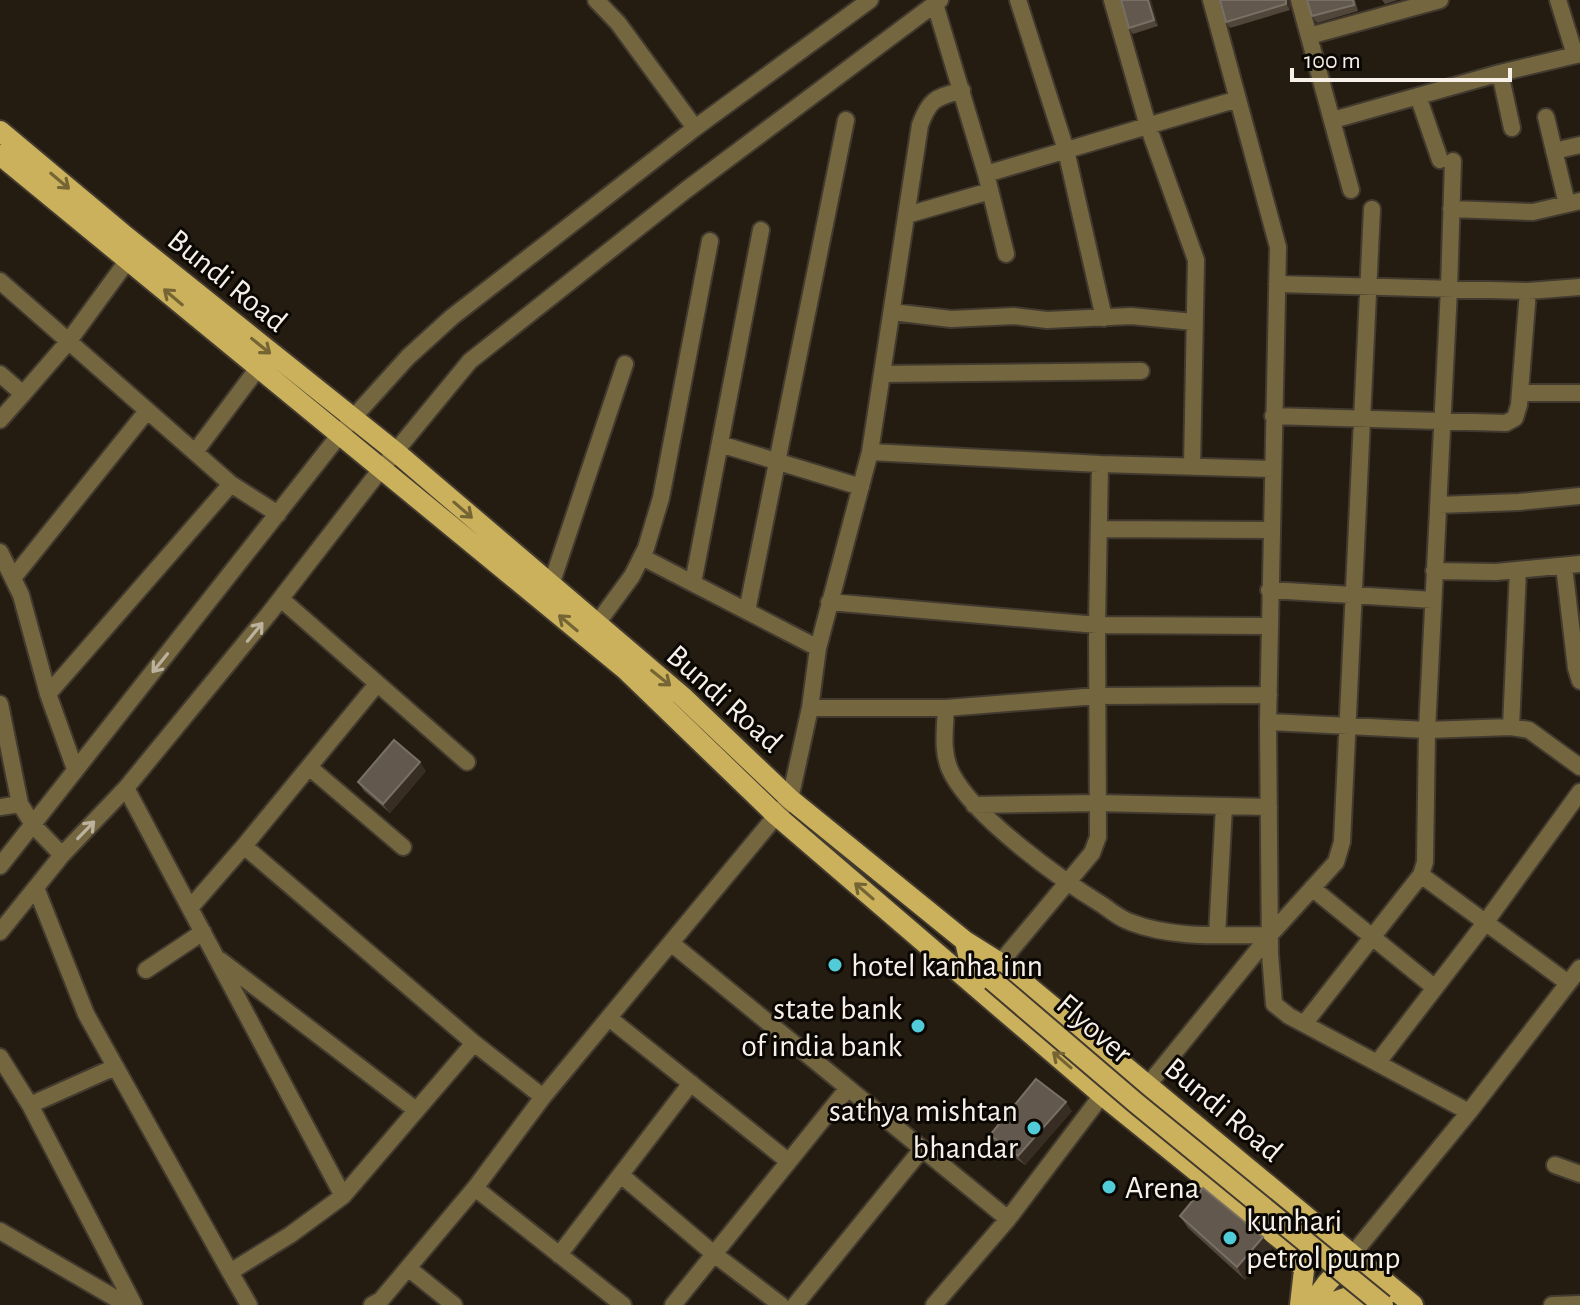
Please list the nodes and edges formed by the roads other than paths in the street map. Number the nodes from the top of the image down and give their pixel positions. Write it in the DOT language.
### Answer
graph roads {
  1 [pos="596,0"];
  2 [pos="870,0"];
  3 [pos="1018,0"];
  4 [pos="1112,0"];
  5 [pos="1211,0"];
  6 [pos="1299,0"];
  7 [pos="1440,0"];
  8 [pos="1558,0"];
  9 [pos="937,2"];
  10 [pos="1380,8"];
  11 [pos="1309,36"];
  12 [pos="1577,55"];
  13 [pos="1500,73"];
  14 [pos="962,90"];
  15 [pos="1418,96"];
  16 [pos="1238,99"];
  17 [pos="1546,117"];
  18 [pos="846,120"];
  19 [pos="1333,120"];
  20 [pos="1148,126"];
  21 [pos="695,128"];
  22 [pos="1512,128"];
  23 [pos="0,131"];
  24 [pos="1580,145"];
  25 [pos="1066,150"];
  26 [pos="1554,151"];
  27 [pos="0,155"];
  28 [pos="986,174"];
  29 [pos="1351,190"];
  30 [pos="990,191"];
  31 [pos="1574,203"];
  32 [pos="1372,209"];
  33 [pos="1451,209"];
  34 [pos="907,215"];
  35 [pos="761,230"];
  36 [pos="710,241"];
  37 [pos="1006,254"];
  38 [pos="128,260"];
  39 [pos="0,281"];
  40 [pos="1277,284"];
  41 [pos="1368,286"];
  42 [pos="1580,287"];
  43 [pos="1449,289"];
  44 [pos="1528,291"];
  45 [pos="892,312"];
  46 [pos="1104,318"];
  47 [pos="1194,322"];
  48 [pos="68,342"];
  49 [pos="625,364"];
  50 [pos="258,368"];
  51 [pos="1141,371"];
  52 [pos="0,374"];
  53 [pos="882,374"];
  54 [pos="1521,393"];
  55 [pos="1580,393"];
  56 [pos="23,394"];
  57 [pos="147,411"];
  58 [pos="1273,416"];
  59 [pos="1362,419"];
  60 [pos="0,420"];
  61 [pos="1443,423"];
  62 [pos="346,427"];
  63 [pos="720,444"];
  64 [pos="195,452"];
  65 [pos="870,452"];
  66 [pos="397,453"];
  67 [pos="777,460"];
  68 [pos="1100,464"];
  69 [pos="1192,467"];
  70 [pos="381,469"];
  71 [pos="1272,469"];
  72 [pos="231,484"];
  73 [pos="861,487"];
  74 [pos="1580,496"];
  75 [pos="1438,505"];
  76 [pos="278,514"];
  77 [pos="1099,529"];
  78 [pos="1271,530"];
  79 [pos="0,552"];
  80 [pos="642,557"];
  81 [pos="1572,565"];
  82 [pos="1518,570"];
  83 [pos="1434,571"];
  84 [pos="13,578"];
  85 [pos="693,583"];
  86 [pos="551,585"];
  87 [pos="1269,590"];
  88 [pos="1354,595"];
  89 [pos="281,599"];
  90 [pos="1433,600"];
  91 [pos="829,602"];
  92 [pos="747,611"];
  93 [pos="596,625"];
  94 [pos="1097,625"];
  95 [pos="1269,626"];
  96 [pos="818,648"];
  97 [pos="1580,681"];
  98 [pos="377,684"];
  99 [pos="48,694"];
  100 [pos="1269,695"];
  101 [pos="1097,696"];
  102 [pos="0,704"];
  103 [pos="810,708"];
  104 [pos="946,708"];
  105 [pos="1268,722"];
  106 [pos="1349,725"];
  107 [pos="1511,727"];
  108 [pos="1427,730"];
  109 [pos="467,762"];
  110 [pos="309,767"];
  111 [pos="1580,767"];
  112 [pos="75,769"];
  113 [pos="126,788"];
  114 [pos="1580,792"];
  115 [pos="790,799"];
  116 [pos="1097,803"];
  117 [pos="20,804"];
  118 [pos="974,805"];
  119 [pos="1224,806"];
  120 [pos="0,807"];
  121 [pos="1269,807"];
  122 [pos="777,816"];
  123 [pos="34,826"];
  124 [pos="244,846"];
  125 [pos="403,847"];
  126 [pos="62,855"];
  127 [pos="0,866"];
  128 [pos="1421,875"];
  129 [pos="1066,883"];
  130 [pos="36,888"];
  131 [pos="1312,888"];
  132 [pos="190,908"];
  133 [pos="1485,923"];
  134 [pos="0,932"];
  135 [pos="203,932"];
  136 [pos="1217,935"];
  137 [pos="1270,935"];
  138 [pos="1374,937"];
  139 [pos="965,941"];
  140 [pos="671,943"];
  141 [pos="216,957"];
  142 [pos="1580,968"];
  143 [pos="146,970"];
  144 [pos="996,971"];
  145 [pos="1568,983"];
  146 [pos="1435,988"];
  147 [pos="609,1018"];
  148 [pos="1304,1024"];
  149 [pos="474,1043"];
  150 [pos="0,1057"];
  151 [pos="1378,1062"];
  152 [pos="115,1067"];
  153 [pos="691,1083"];
  154 [pos="1148,1085"];
  155 [pos="848,1088"];
  156 [pos="1102,1095"];
  157 [pos="543,1097"];
  158 [pos="30,1105"];
  159 [pos="416,1110"];
  160 [pos="1469,1112"];
  161 [pos="922,1149"];
  162 [pos="788,1161"];
  163 [pos="1555,1165"];
  164 [pos="1580,1174"];
  165 [pos="621,1175"];
  166 [pos="475,1188"];
  167 [pos="343,1196"];
  168 [pos="1008,1219"];
  169 [pos="0,1231"];
  170 [pos="714,1254"];
  171 [pos="559,1255"];
  172 [pos="1352,1255"];
  173 [pos="408,1268"];
  174 [pos="230,1272"];
  175 [pos="392,1298"];
  176 [pos="1411,1303"];
  177 [pos="1580,1304"];
  178 [pos="127,1305"];
  179 [pos="134,1305"];
  180 [pos="249,1305"];
  181 [pos="372,1305"];
  182 [pos="454,1305"];
  183 [pos="623,1305"];
  184 [pos="673,1305"];
  185 [pos="781,1305"];
  186 [pos="795,1305"];
  187 [pos="934,1305"];
  188 [pos="1300,1305"];
  189 [pos="1311,1305"];
  190 [pos="1326,1305"];
  191 [pos="1383,1305"];
  192 [pos="1552,1305"];
  1 -- 21 [label="street"];
  2 -- 21 [label="street"];
  3 -- 25 [label="street"];
  4 -- 20 [label="street"];
  5 -- 16 [label="street"];
  6 -- 11 [label="street"];
  7 -- 10 [label="street"];
  8 -- 12 [label="street"];
  9 -- 14 [label="street"];
  9 -- 66 [label="street"];
  10 -- 11 [label="street"];
  11 -- 19 [label="street"];
  12 -- 13 [label="street"];
  13 -- 15 [label="street"];
  13 -- 22 [label="street"];
  14 -- 28 [label="street"];
  14 -- 34 [label="street"];
  15 -- 19 [label="street"];
  15 -- 33 [label="street"];
  16 -- 20 [label="street"];
  16 -- 40 [label="street"];
  17 -- 26 [label="street"];
  18 -- 67 [label="street"];
  19 -- 29 [label="street"];
  20 -- 25 [label="street"];
  20 -- 47 [label="street"];
  21 -- 62 [label="street"];
  23 -- 62 [label="main road, Bundi Road, one-way"];
  24 -- 26 [label="street"];
  25 -- 28 [label="street"];
  25 -- 46 [label="street"];
  26 -- 31 [label="street"];
  27 -- 38 [label="main road, Bundi Road"];
  28 -- 30 [label="street"];
  30 -- 34 [label="street"];
  30 -- 37 [label="street"];
  31 -- 33 [label="street"];
  32 -- 41 [label="street"];
  33 -- 43 [label="street"];
  34 -- 45 [label="street"];
  35 -- 63 [label="street"];
  36 -- 80 [label="street"];
  38 -- 48 [label="street"];
  50 -- 38 [label="main road, Bundi Road, one-way"];
  39 -- 48 [label="street"];
  40 -- 41 [label="street"];
  40 -- 58 [label="street"];
  41 -- 43 [label="street"];
  41 -- 59 [label="street"];
  42 -- 44 [label="street"];
  43 -- 44 [label="street"];
  43 -- 61 [label="street"];
  44 -- 54 [label="street"];
  45 -- 46 [label="street"];
  45 -- 53 [label="street"];
  46 -- 47 [label="street"];
  47 -- 69 [label="street"];
  48 -- 56 [label="street"];
  48 -- 57 [label="street"];
  49 -- 86 [label="street"];
  50 -- 62 [label="main road, Bundi Road"];
  50 -- 64 [label="street"];
  51 -- 53 [label="street"];
  52 -- 56 [label="street"];
  53 -- 65 [label="street"];
  54 -- 55 [label="street"];
  54 -- 61 [label="street"];
  56 -- 60 [label="street"];
  57 -- 64 [label="street"];
  57 -- 84 [label="street"];
  58 -- 59 [label="street"];
  58 -- 71 [label="street"];
  59 -- 61 [label="street"];
  59 -- 88 [label="street"];
  61 -- 75 [label="street"];
  62 -- 66 [label="main road, Bundi Road"];
  62 -- 70 [label="main road, Bundi Road"];
  62 -- 76 [label="street"];
  63 -- 67 [label="street"];
  63 -- 85 [label="street"];
  64 -- 72 [label="street"];
  65 -- 68 [label="street"];
  65 -- 73 [label="street"];
  66 -- 70 [label="street"];
  66 -- 86 [label="main road, Bundi Road, one-way"];
  67 -- 73 [label="street"];
  67 -- 92 [label="street"];
  68 -- 69 [label="street"];
  68 -- 77 [label="street"];
  69 -- 71 [label="street"];
  70 -- 89 [label="street"];
  122 -- 70 [label="main road, Bundi Road, one-way"];
  71 -- 78 [label="street"];
  72 -- 76 [label="street"];
  72 -- 99 [label="street"];
  73 -- 91 [label="street"];
  74 -- 75 [label="street"];
  75 -- 83 [label="street"];
  76 -- 112 [label="street, one-way"];
  77 -- 78 [label="street"];
  77 -- 94 [label="street"];
  78 -- 87 [label="street"];
  79 -- 84 [label="street"];
  80 -- 85 [label="street"];
  80 -- 93 [label="street"];
  81 -- 82 [label="street"];
  81 -- 97 [label="street"];
  82 -- 83 [label="street"];
  82 -- 107 [label="street"];
  83 -- 90 [label="street"];
  84 -- 99 [label="street"];
  85 -- 92 [label="street"];
  86 -- 93 [label="main road, Bundi Road"];
  87 -- 88 [label="street"];
  87 -- 95 [label="street"];
  88 -- 90 [label="street"];
  88 -- 106 [label="street"];
  89 -- 98 [label="street"];
  113 -- 89 [label="street, one-way"];
  90 -- 108 [label="street"];
  91 -- 94 [label="street"];
  91 -- 96 [label="street"];
  92 -- 96 [label="street"];
  93 -- 115 [label="main road, Bundi Road, one-way"];
  94 -- 95 [label="street"];
  94 -- 101 [label="street"];
  95 -- 100 [label="street"];
  96 -- 103 [label="street"];
  98 -- 109 [label="street"];
  98 -- 110 [label="street"];
  99 -- 112 [label="street"];
  100 -- 101 [label="street"];
  100 -- 105 [label="street"];
  101 -- 104 [label="street"];
  101 -- 116 [label="street"];
  102 -- 117 [label="street"];
  103 -- 104 [label="street"];
  103 -- 115 [label="street"];
  104 -- 118 [label="street"];
  105 -- 106 [label="street"];
  105 -- 121 [label="street"];
  106 -- 108 [label="street"];
  106 -- 131 [label="street"];
  107 -- 108 [label="street"];
  107 -- 111 [label="street"];
  108 -- 128 [label="street"];
  110 -- 124 [label="street"];
  110 -- 125 [label="street"];
  112 -- 123 [label="street"];
  126 -- 113 [label="street, one-way"];
  113 -- 132 [label="street"];
  114 -- 133 [label="street"];
  115 -- 122 [label="street"];
  115 -- 139 [label="main road, Bundi Road"];
  116 -- 118 [label="street"];
  116 -- 119 [label="street"];
  116 -- 129 [label="street"];
  117 -- 120 [label="street"];
  117 -- 123 [label="street"];
  118 -- 129 [label="street"];
  119 -- 121 [label="street"];
  119 -- 136 [label="street"];
  121 -- 137 [label="street"];
  122 -- 140 [label="street"];
  156 -- 122 [label="main road, Bundi Road, one-way"];
  123 -- 126 [label="street"];
  123 -- 127 [label="street"];
  124 -- 132 [label="street"];
  124 -- 149 [label="street"];
  126 -- 130 [label="street"];
  128 -- 133 [label="street"];
  128 -- 138 [label="street"];
  129 -- 136 [label="street"];
  129 -- 144 [label="street"];
  130 -- 134 [label="street"];
  130 -- 152 [label="street"];
  131 -- 137 [label="street"];
  131 -- 138 [label="street"];
  132 -- 135 [label="street"];
  133 -- 145 [label="street"];
  133 -- 146 [label="street"];
  135 -- 141 [label="street"];
  135 -- 143 [label="street"];
  136 -- 137 [label="street"];
  137 -- 148 [label="street"];
  137 -- 154 [label="street"];
  138 -- 146 [label="street"];
  138 -- 148 [label="street"];
  139 -- 144 [label="main road, Flyover"];
  140 -- 147 [label="street"];
  140 -- 155 [label="street"];
  141 -- 159 [label="street"];
  141 -- 167 [label="street"];
  142 -- 145 [label="street"];
  144 -- 154 [label="main road, Bundi Road"];
  144 -- 191 [label="main road, Flyover, bridge"];
  145 -- 160 [label="street"];
  146 -- 151 [label="street"];
  147 -- 153 [label="street"];
  147 -- 157 [label="street"];
  148 -- 151 [label="street"];
  149 -- 157 [label="street"];
  149 -- 159 [label="street"];
  150 -- 158 [label="street"];
  151 -- 160 [label="street"];
  152 -- 158 [label="street"];
  152 -- 174 [label="street"];
  153 -- 162 [label="street"];
  153 -- 165 [label="street"];
  154 -- 172 [label="main road, Bundi Road"];
  155 -- 161 [label="street"];
  155 -- 162 [label="street"];
  156 -- 168 [label="street"];
  156 -- 188 [label="main road, Bundi Road"];
  157 -- 166 [label="street"];
  158 -- 179 [label="street"];
  159 -- 167 [label="street"];
  160 -- 172 [label="street"];
  161 -- 168 [label="street"];
  161 -- 186 [label="street"];
  162 -- 170 [label="street"];
  163 -- 164 [label="street"];
  165 -- 170 [label="street"];
  165 -- 171 [label="street"];
  166 -- 171 [label="street"];
  166 -- 173 [label="street"];
  167 -- 174 [label="street"];
  168 -- 187 [label="street"];
  169 -- 178 [label="street"];
  170 -- 184 [label="street"];
  170 -- 185 [label="street"];
  171 -- 183 [label="street"];
  172 -- 176 [label="main road, Bundi Road"];
  172 -- 189 [label="main road"];
  173 -- 175 [label="street"];
  173 -- 182 [label="street"];
  174 -- 180 [label="street"];
  175 -- 181 [label="street"];
  176 -- 190 [label="main road"];
  177 -- 192 [label="street"];
}
